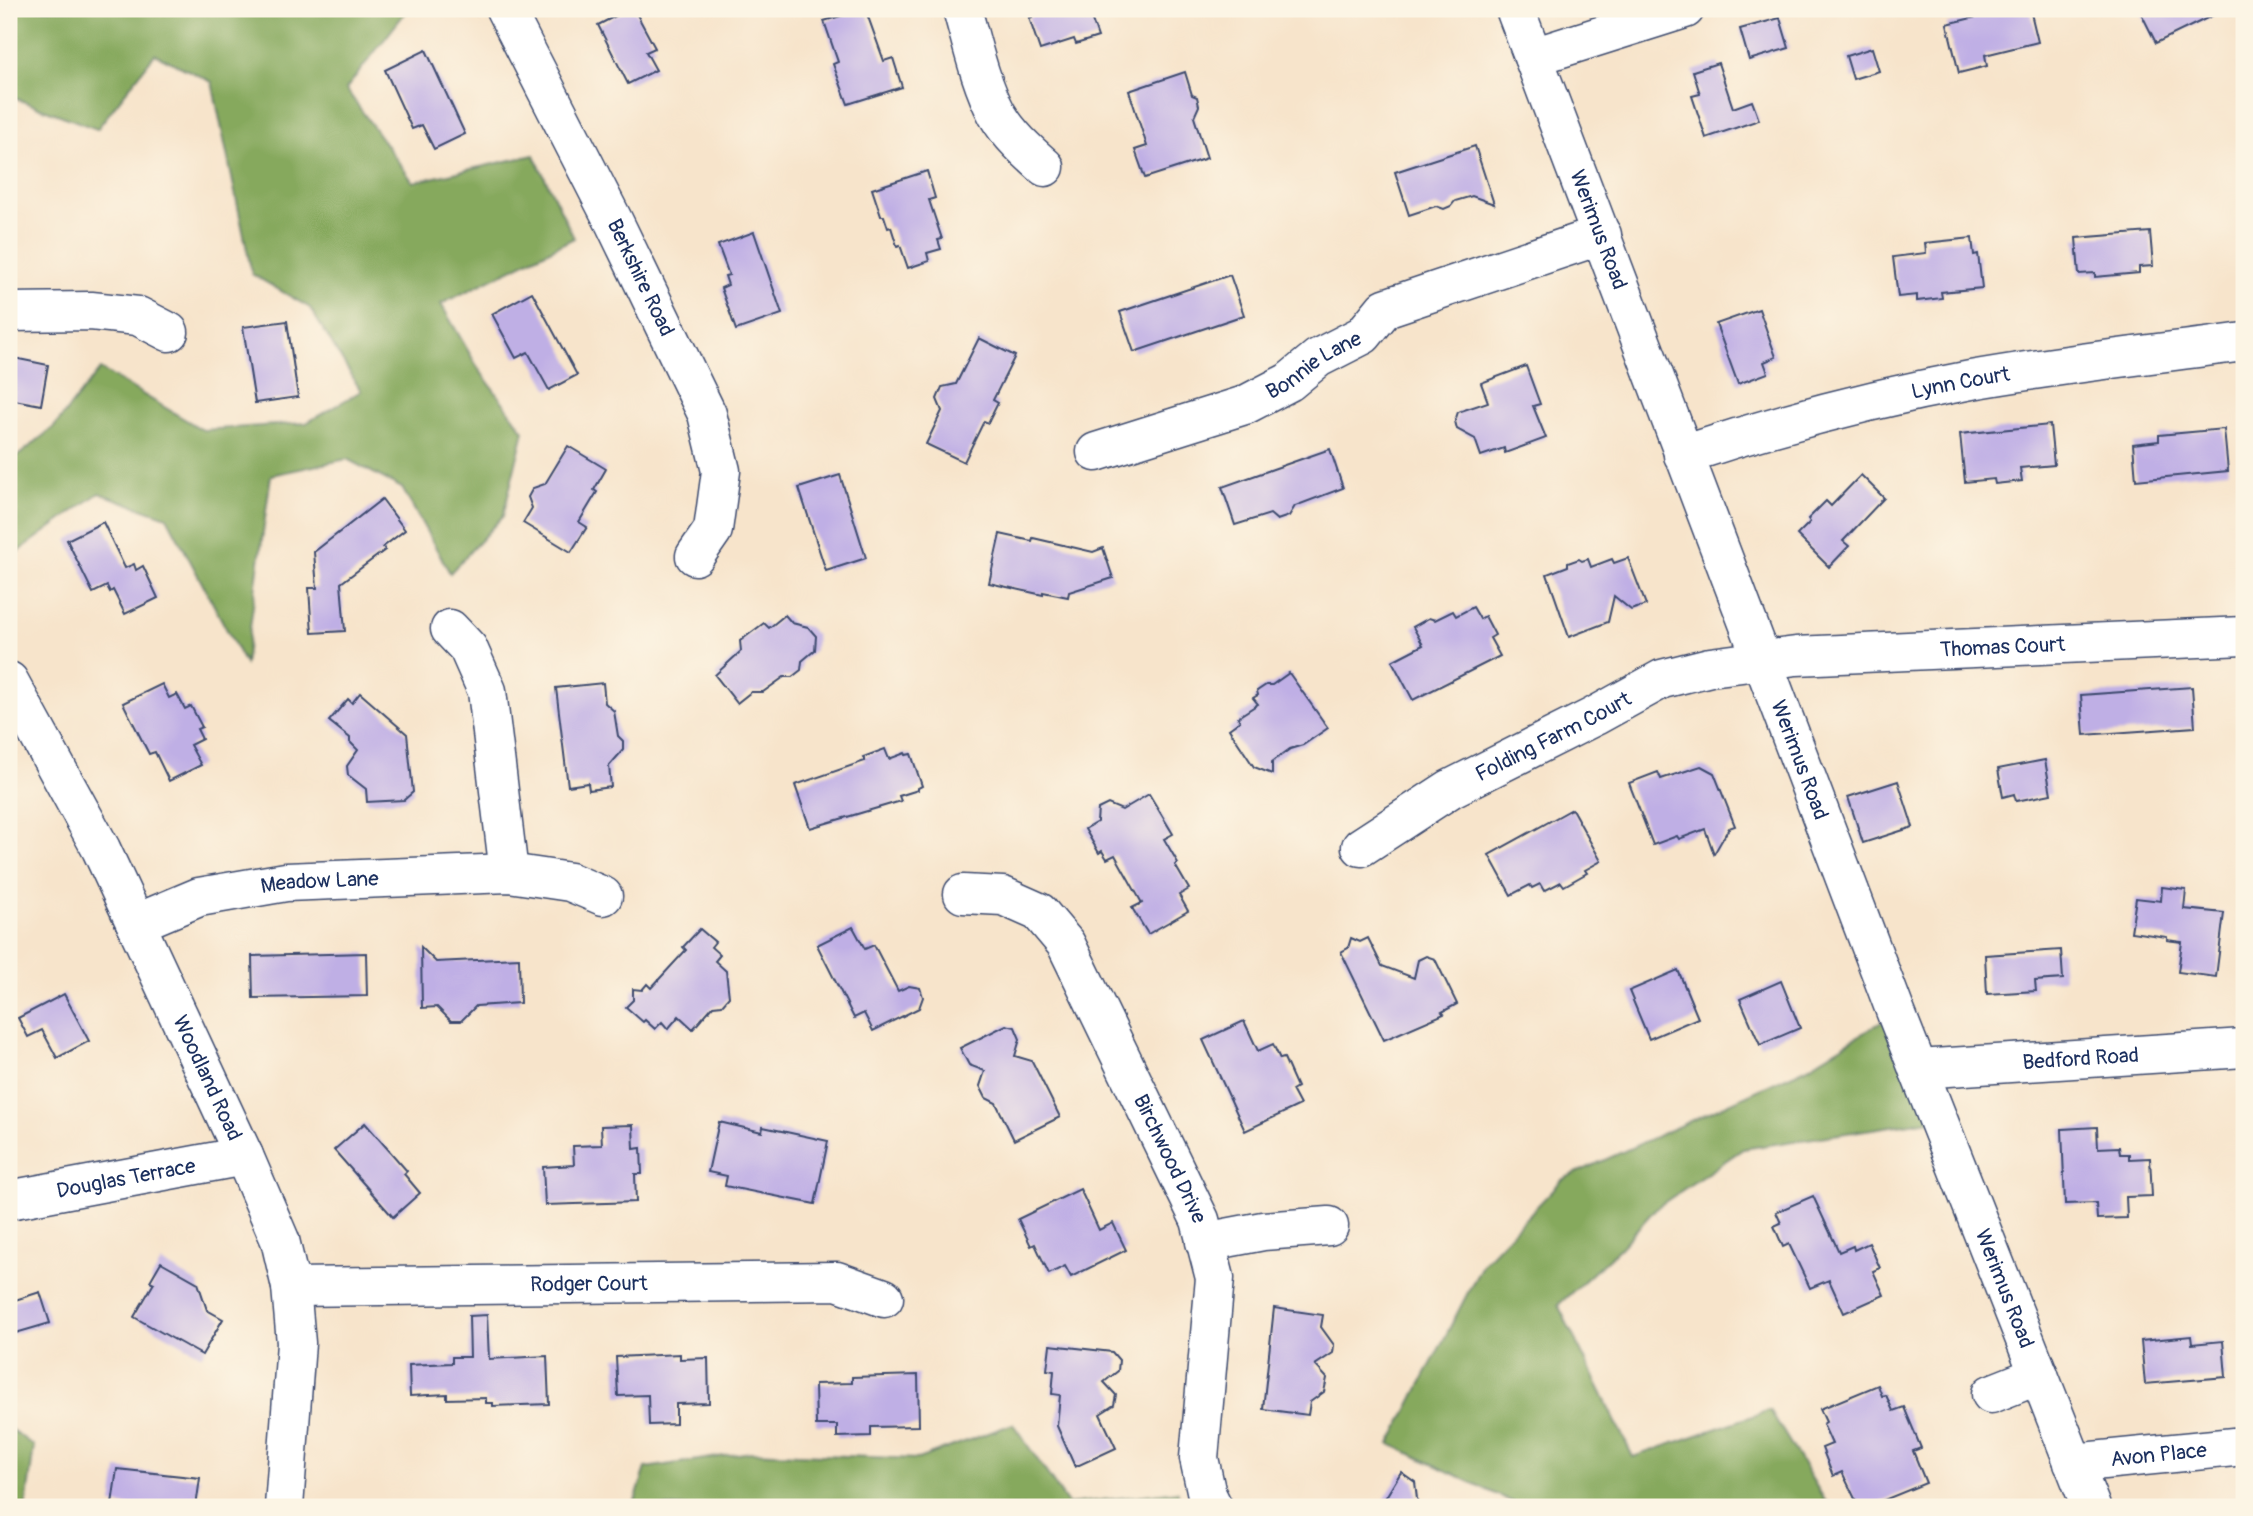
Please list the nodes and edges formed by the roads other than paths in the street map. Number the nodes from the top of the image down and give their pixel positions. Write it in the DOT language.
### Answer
graph roads {
  1 [pos="505,9"];
  2 [pos="962,9"];
  3 [pos="1515,9"];
  4 [pos="1685,9"];
  5 [pos="1534,57"];
  6 [pos="1045,167"];
  7 [pos="1602,235"];
  8 [pos="9,312"];
  9 [pos="169,332"];
  10 [pos="2244,342"];
  11 [pos="1096,452"];
  12 [pos="1683,455"];
  13 [pos="695,556"];
  14 [pos="450,629"];
  15 [pos="2244,636"];
  16 [pos="1760,660"];
  17 [pos="9,681"];
  18 [pos="1361,848"];
  19 [pos="509,873"];
  20 [pos="962,894"];
  21 [pos="603,896"];
  22 [pos="138,923"];
  23 [pos="2244,1048"];
  24 [pos="1918,1069"];
  25 [pos="244,1156"];
  26 [pos="9,1200"];
  27 [pos="1329,1226"];
  28 [pos="1205,1242"];
  29 [pos="291,1287"];
  30 [pos="884,1298"];
  31 [pos="2039,1375"];
  32 [pos="1991,1395"];
  33 [pos="2244,1446"];
  34 [pos="2073,1463"];
  35 [pos="284,1507"];
  36 [pos="1213,1507"];
  37 [pos="2091,1507"];
  1 -- 13 [label="street, Berkshire Road"];
  2 -- 6 [label="street"];
  3 -- 5 [label="street, Werimus Road"];
  4 -- 5 [label="street"];
  5 -- 7 [label="street, Werimus Road"];
  7 -- 11 [label="street, Bonnie Lane"];
  7 -- 12 [label="street, Werimus Road"];
  8 -- 9 [label="street"];
  10 -- 12 [label="street, Lynn Court"];
  12 -- 16 [label="street, Werimus Road"];
  14 -- 19 [label="street"];
  15 -- 16 [label="street, Thomas Court"];
  16 -- 18 [label="street, Folding Farm Court"];
  16 -- 24 [label="street, Werimus Road"];
  17 -- 22 [label="street, Woodland Road"];
  19 -- 21 [label="street, Meadow Lane"];
  19 -- 22 [label="street, Meadow Lane"];
  20 -- 28 [label="street, Birchwood Drive"];
  22 -- 25 [label="street, Woodland Road"];
  23 -- 24 [label="street, Bedford Road"];
  24 -- 31 [label="street, Werimus Road"];
  25 -- 26 [label="street, Douglas Terrace"];
  25 -- 29 [label="street, Woodland Road"];
  27 -- 28 [label="street"];
  28 -- 36 [label="street, Birchwood Drive"];
  29 -- 30 [label="street, Rodger Court"];
  29 -- 35 [label="street, Woodland Road"];
  31 -- 32 [label="street"];
  31 -- 34 [label="street, Werimus Road"];
  33 -- 34 [label="street, Avon Place"];
  34 -- 37 [label="street, Werimus Road"];
}
